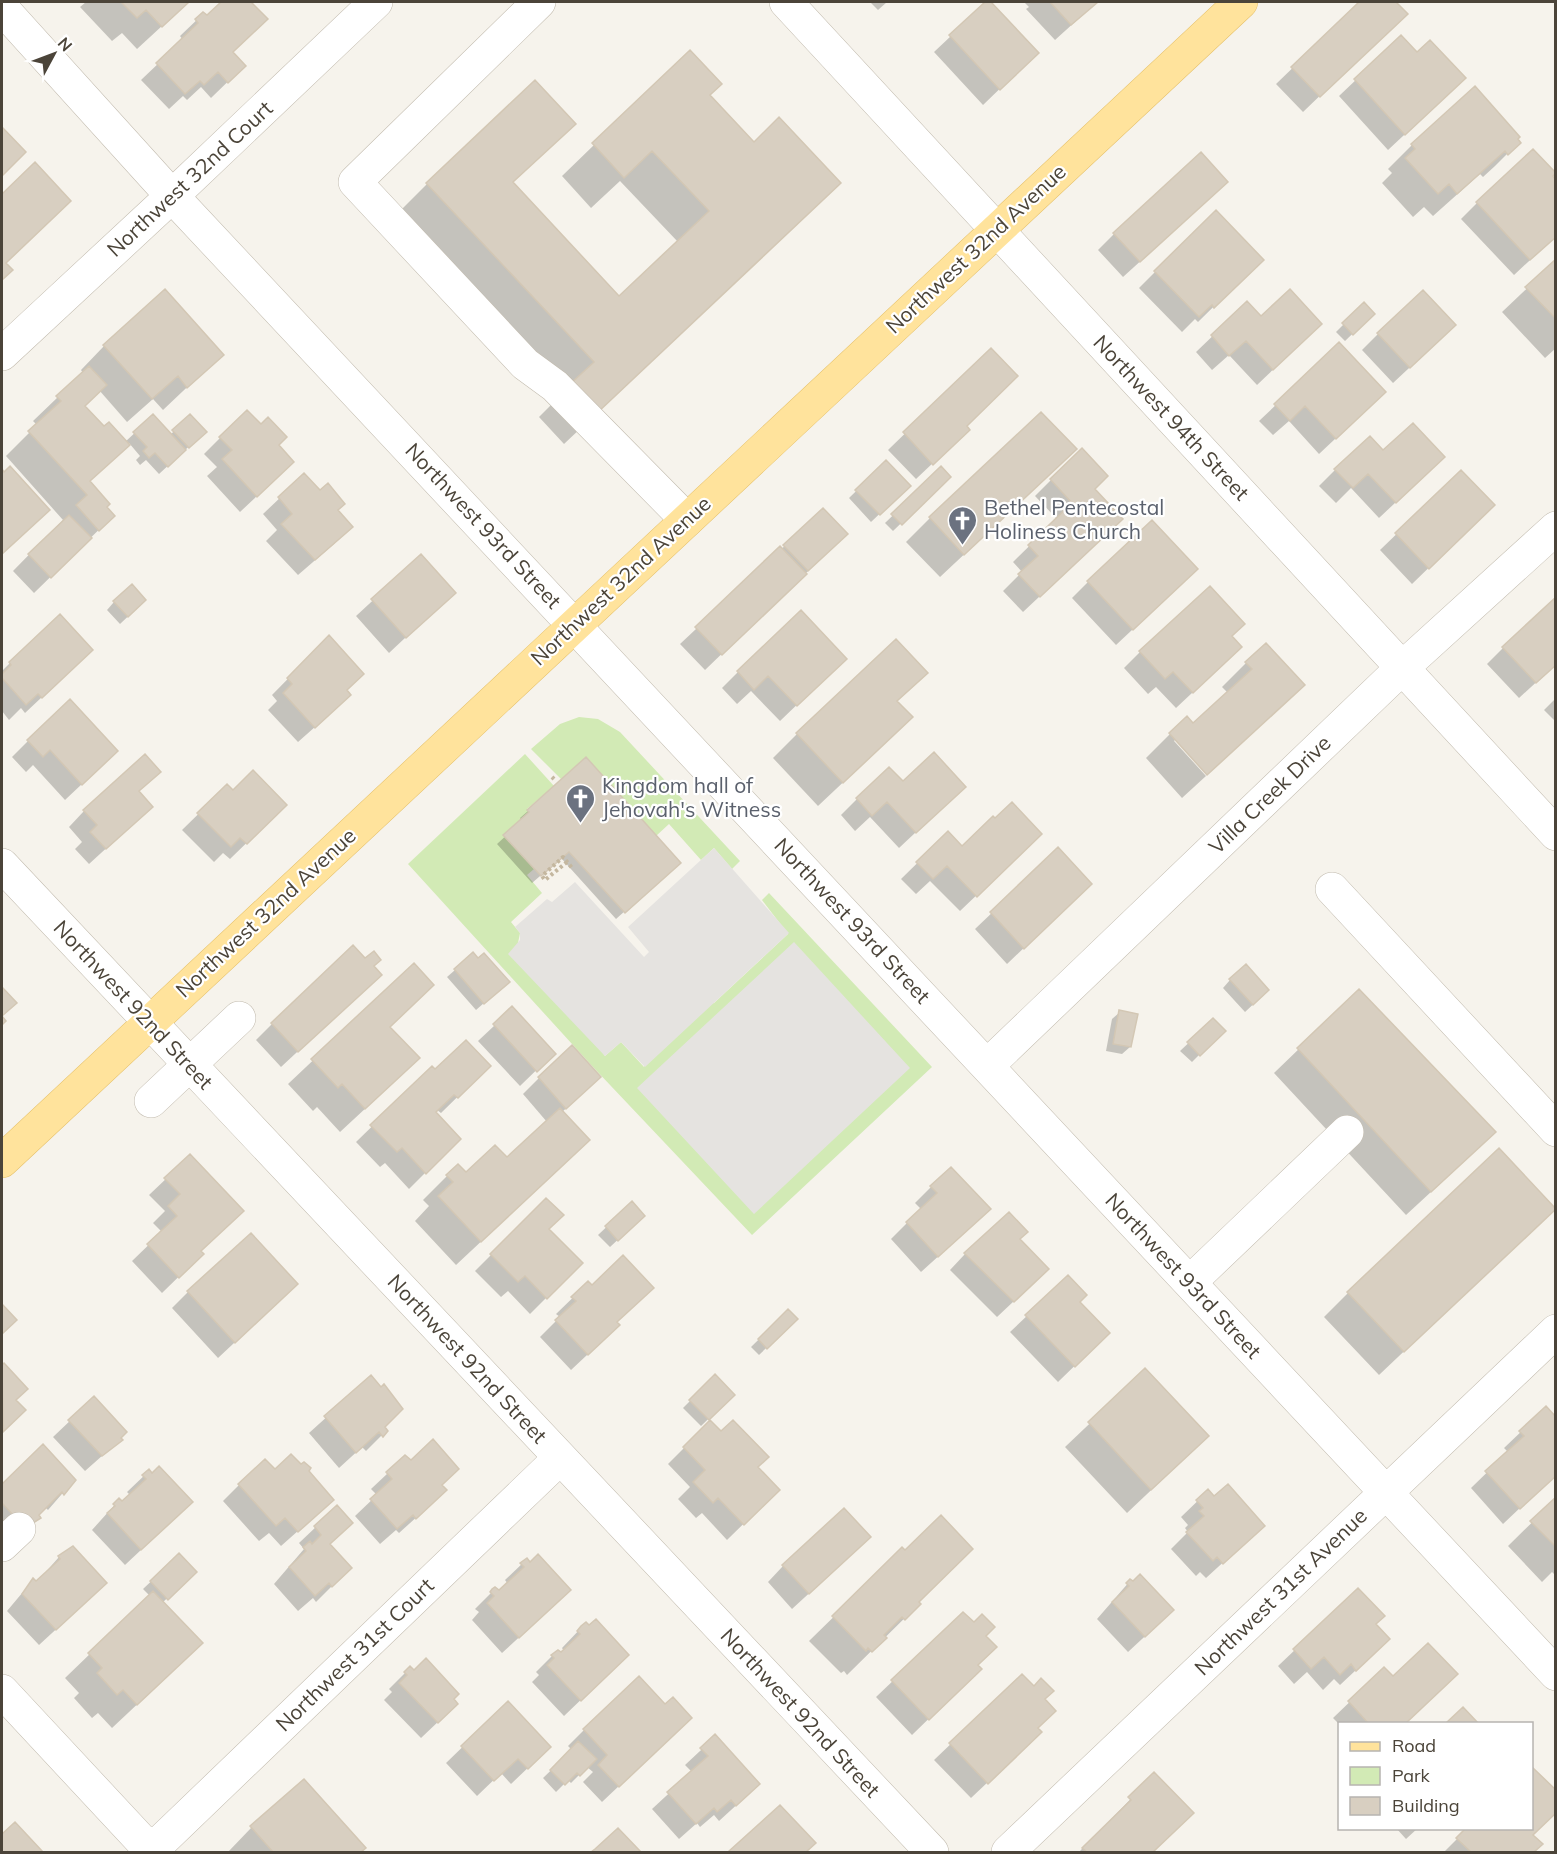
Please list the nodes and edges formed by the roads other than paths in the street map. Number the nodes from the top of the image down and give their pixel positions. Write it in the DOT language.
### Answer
graph roads {
  1 [pos="376,2"];
  2 [pos="539,2"];
  3 [pos="786,2"];
  4 [pos="1241,2"];
  5 [pos="2,8"];
  6 [pos="172,196"];
  7 [pos="997,230"];
  8 [pos="2,354"];
  9 [pos="687,520"];
  10 [pos="1556,528"];
  11 [pos="575,624"];
  12 [pos="1402,668"];
  13 [pos="1556,834"];
  14 [pos="2,865"];
  15 [pos="1332,889"];
  16 [pos="239,1018"];
  17 [pos="149,1022"];
  18 [pos="190,1065"];
  19 [pos="987,1066"];
  20 [pos="151,1101"];
  21 [pos="1556,1130"];
  22 [pos="1347,1132"];
  23 [pos="2,1161"];
  24 [pos="1190,1282"];
  25 [pos="1556,1331"];
  26 [pos="560,1458"];
  27 [pos="1386,1492"];
  28 [pos="1556,1674"];
  29 [pos="2,1691"];
  30 [pos="151,1852"];
  31 [pos="932,1852"];
  32 [pos="1008,1852"];
  1 -- 6 [label="street, Northwest 32nd Court"];
  2 -- 9 [label="street"];
  3 -- 7 [label="street, Northwest 94th Street"];
  4 -- 7 [label="main road, Northwest 32nd Avenue"];
  5 -- 6 [label="street, Northwest 93rd Street"];
  6 -- 8 [label="street, Northwest 32nd Court"];
  6 -- 11 [label="street, Northwest 93rd Street"];
  7 -- 9 [label="main road, Northwest 32nd Avenue"];
  7 -- 12 [label="street, Northwest 94th Street"];
  9 -- 11 [label="main road, Northwest 32nd Avenue"];
  10 -- 12 [label="street, Villa Creek Drive"];
  11 -- 17 [label="main road, Northwest 32nd Avenue"];
  11 -- 19 [label="street, Northwest 93rd Street"];
  12 -- 13 [label="street, Northwest 94th Street"];
  12 -- 19 [label="street, Villa Creek Drive"];
  14 -- 17 [label="street, Northwest 92nd Street"];
  15 -- 21 [label="street"];
  16 -- 18 [label="street"];
  17 -- 18 [label="street, Northwest 92nd Street"];
  17 -- 23 [label="main road, Northwest 32nd Avenue"];
  18 -- 20 [label="street"];
  18 -- 26 [label="street, Northwest 92nd Street"];
  19 -- 24 [label="street, Northwest 93rd Street"];
  22 -- 24 [label="street"];
  24 -- 27 [label="street, Northwest 93rd Street"];
  25 -- 27 [label="street, Northwest 31st Avenue"];
  26 -- 30 [label="street, Northwest 31st Court"];
  26 -- 31 [label="street, Northwest 92nd Street"];
  27 -- 28 [label="street, Northwest 93rd Street"];
  27 -- 32 [label="street, Northwest 31st Avenue"];
  29 -- 30 [label="street"];
}
